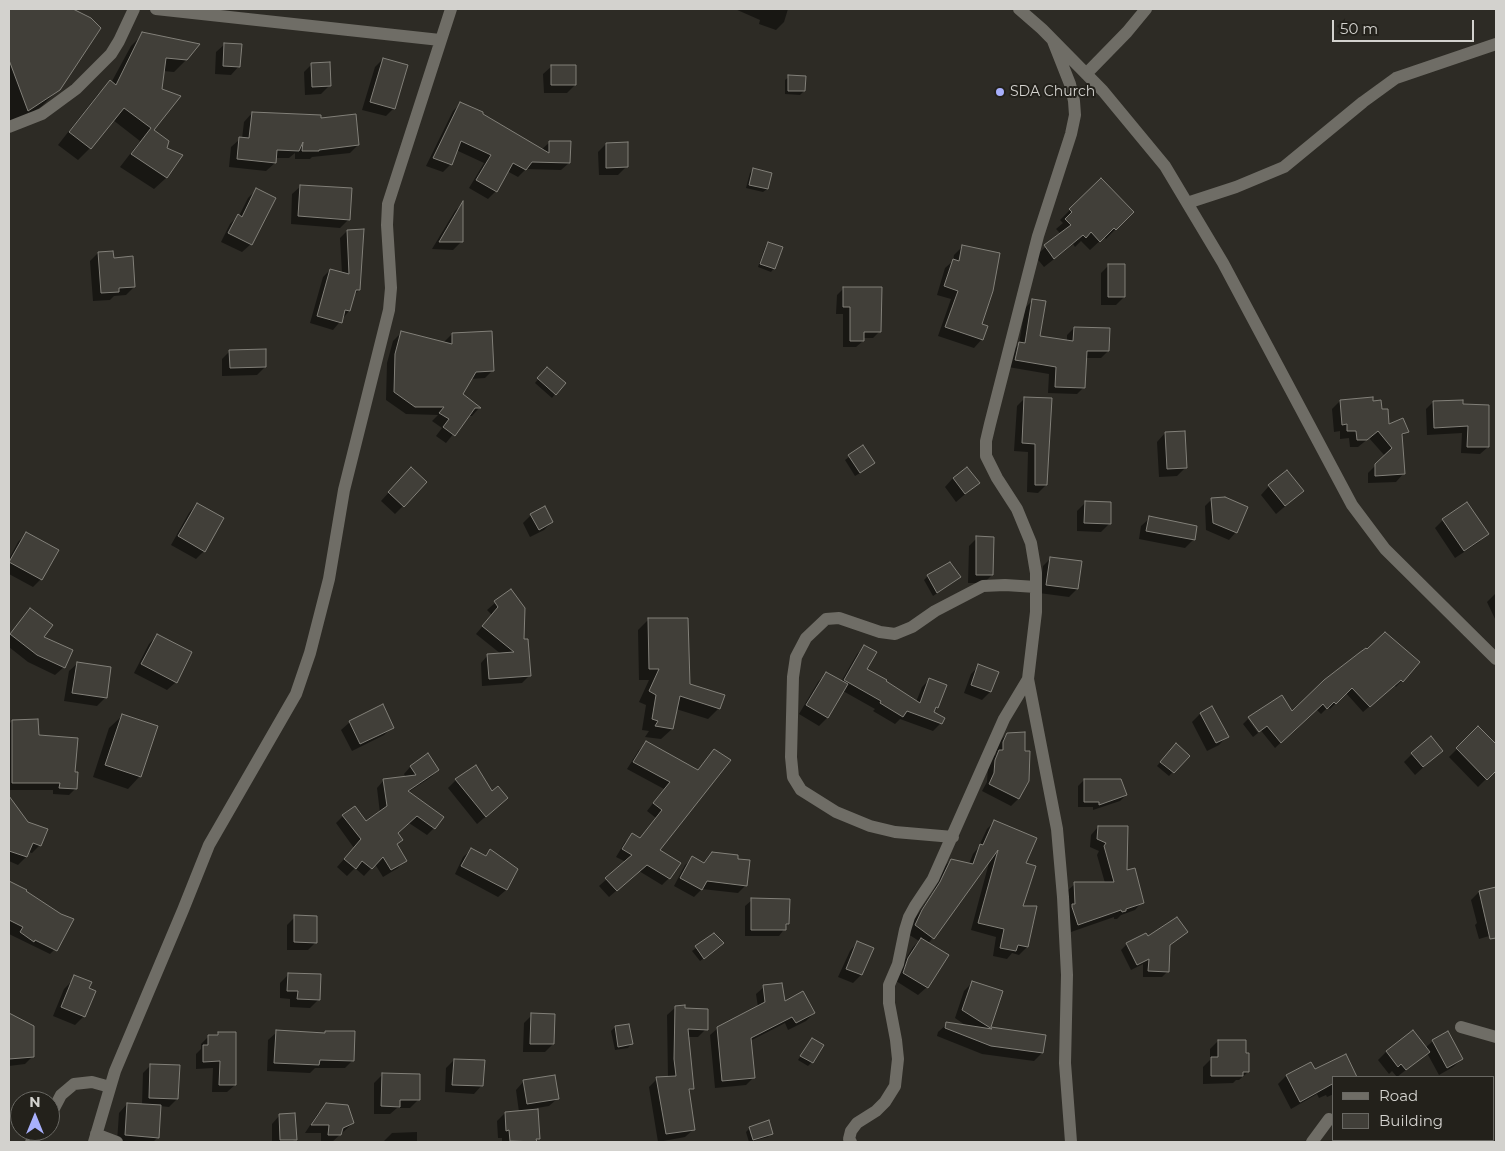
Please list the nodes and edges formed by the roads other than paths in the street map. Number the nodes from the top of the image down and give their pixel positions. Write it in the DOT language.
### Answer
graph roads {
  1 [pos="134,9"];
  2 [pos="156,9"];
  3 [pos="451,9"];
  4 [pos="1018,9"];
  5 [pos="1146,9"];
  6 [pos="198,11"];
  7 [pos="440,40"];
  8 [pos="1054,41"];
  9 [pos="1496,44"];
  10 [pos="1086,74"];
  11 [pos="9,127"];
  12 [pos="1187,203"];
  13 [pos="1036,587"];
  14 [pos="1496,659"];
  15 [pos="1028,679"];
  16 [pos="953,837"];
  17 [pos="1461,1028"];
  18 [pos="1496,1037"];
  19 [pos="110,1087"];
  20 [pos="60,1098"];
  21 [pos="1329,1119"];
  22 [pos="95,1138"];
  23 [pos="117,1142"];
  24 [pos="851,1142"];
  25 [pos="1071,1142"];
  26 [pos="1312,1142"];
  1 -- 11 [label="street"];
  2 -- 6 [label="street"];
  3 -- 7 [label="street"];
  4 -- 8 [label="street"];
  5 -- 10 [label="street"];
  6 -- 7 [label="street"];
  7 -- 19 [label="street"];
  8 -- 10 [label="street"];
  8 -- 13 [label="street"];
  9 -- 12 [label="street"];
  10 -- 12 [label="street"];
  12 -- 14 [label="street"];
  13 -- 15 [label="street"];
  13 -- 16 [label="street"];
  15 -- 16 [label="street"];
  15 -- 25 [label="street"];
  16 -- 24 [label="street"];
  17 -- 18 [label="street"];
  19 -- 20 [label="street"];
  19 -- 22 [label="street"];
  21 -- 26 [label="street"];
  22 -- 23 [label="street"];
}
